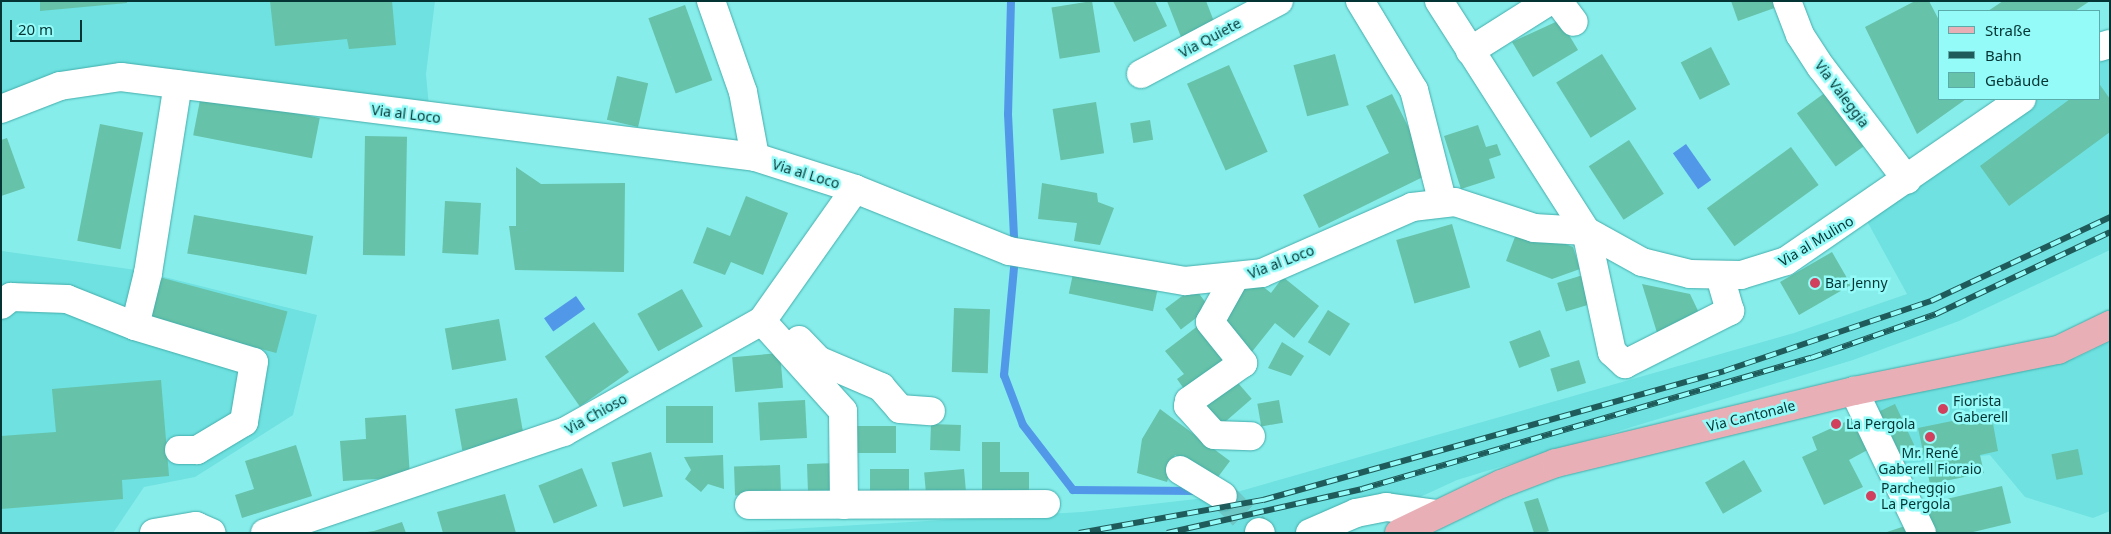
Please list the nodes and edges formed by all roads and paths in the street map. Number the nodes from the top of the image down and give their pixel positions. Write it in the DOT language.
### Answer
graph roads {
  1 [pos="711,1"];
  2 [pos="1279,1"];
  3 [pos="1360,1"];
  4 [pos="1439,1"];
  5 [pos="1549,1"];
  6 [pos="1787,1"];
  7 [pos="1470,51"];
  8 [pos="1141,74"];
  9 [pos="178,84"];
  10 [pos="2021,100"];
  11 [pos="1,109"];
  12 [pos="755,157"];
  13 [pos="1907,180"];
  14 [pos="855,189"];
  15 [pos="1442,200"];
  16 [pos="1586,231"];
  17 [pos="1720,277"];
  18 [pos="1234,279"];
  19 [pos="1,305"];
  20 [pos="766,316"];
  21 [pos="2110,325"];
  22 [pos="135,326"];
  23 [pos="1854,391"];
  24 [pos="931,411"];
  25 [pos="1251,436"];
  26 [pos="179,450"];
  27 [pos="1180,470"];
  28 [pos="1223,496"];
  29 [pos="1046,504"];
  30 [pos="749,505"];
  31 [pos="844,505"];
  32 [pos="1436,514"];
  33 [pos="154,533"];
  34 [pos="212,533"];
  35 [pos="265,533"];
  36 [pos="1310,533"];
  37 [pos="1399,533"];
  38 [pos="1922,533"];
  1 -- 12 [label="street"];
  2 -- 8 [label="street, Via Quiete"];
  3 -- 15 [label="street"];
  4 -- 7 [label="street, Via al Mulino"];
  5 -- 7 [label="street"];
  6 -- 13 [label="street, Via Valeggia"];
  7 -- 16 [label="street, Via al Mulino"];
  9 -- 11 [label="street, Via al Loco"];
  9 -- 12 [label="street, Via al Loco"];
  9 -- 22 [label="street"];
  10 -- 13 [label="street, Via al Mulino"];
  12 -- 14 [label="street, Via al Loco"];
  13 -- 17 [label="street, Via al Mulino"];
  14 -- 18 [label="street, Via al Loco"];
  14 -- 20 [label="street, Via Chioso"];
  15 -- 16 [label="street"];
  15 -- 18 [label="street, Via al Loco"];
  16 -- 17 [label="street, Via al Mulino"];
  16 -- 17 [label="street"];
  18 -- 25 [label="street"];
  19 -- 22 [label="street"];
  20 -- 24 [label="street"];
  20 -- 31 [label="street"];
  20 -- 35 [label="street, Via Chioso"];
  21 -- 23 [label="main road, Via Cantonale"];
  22 -- 26 [label="street"];
  23 -- 32 [label="main road, Via Cantonale"];
  23 -- 38 [label="street"];
  27 -- 28 [label="street"];
  29 -- 31 [label="street"];
  30 -- 31 [label="street"];
  32 -- 36 [label="street"];
  32 -- 37 [label="main road, Via Cantonale"];
  33 -- 34 [label="street"];
}
